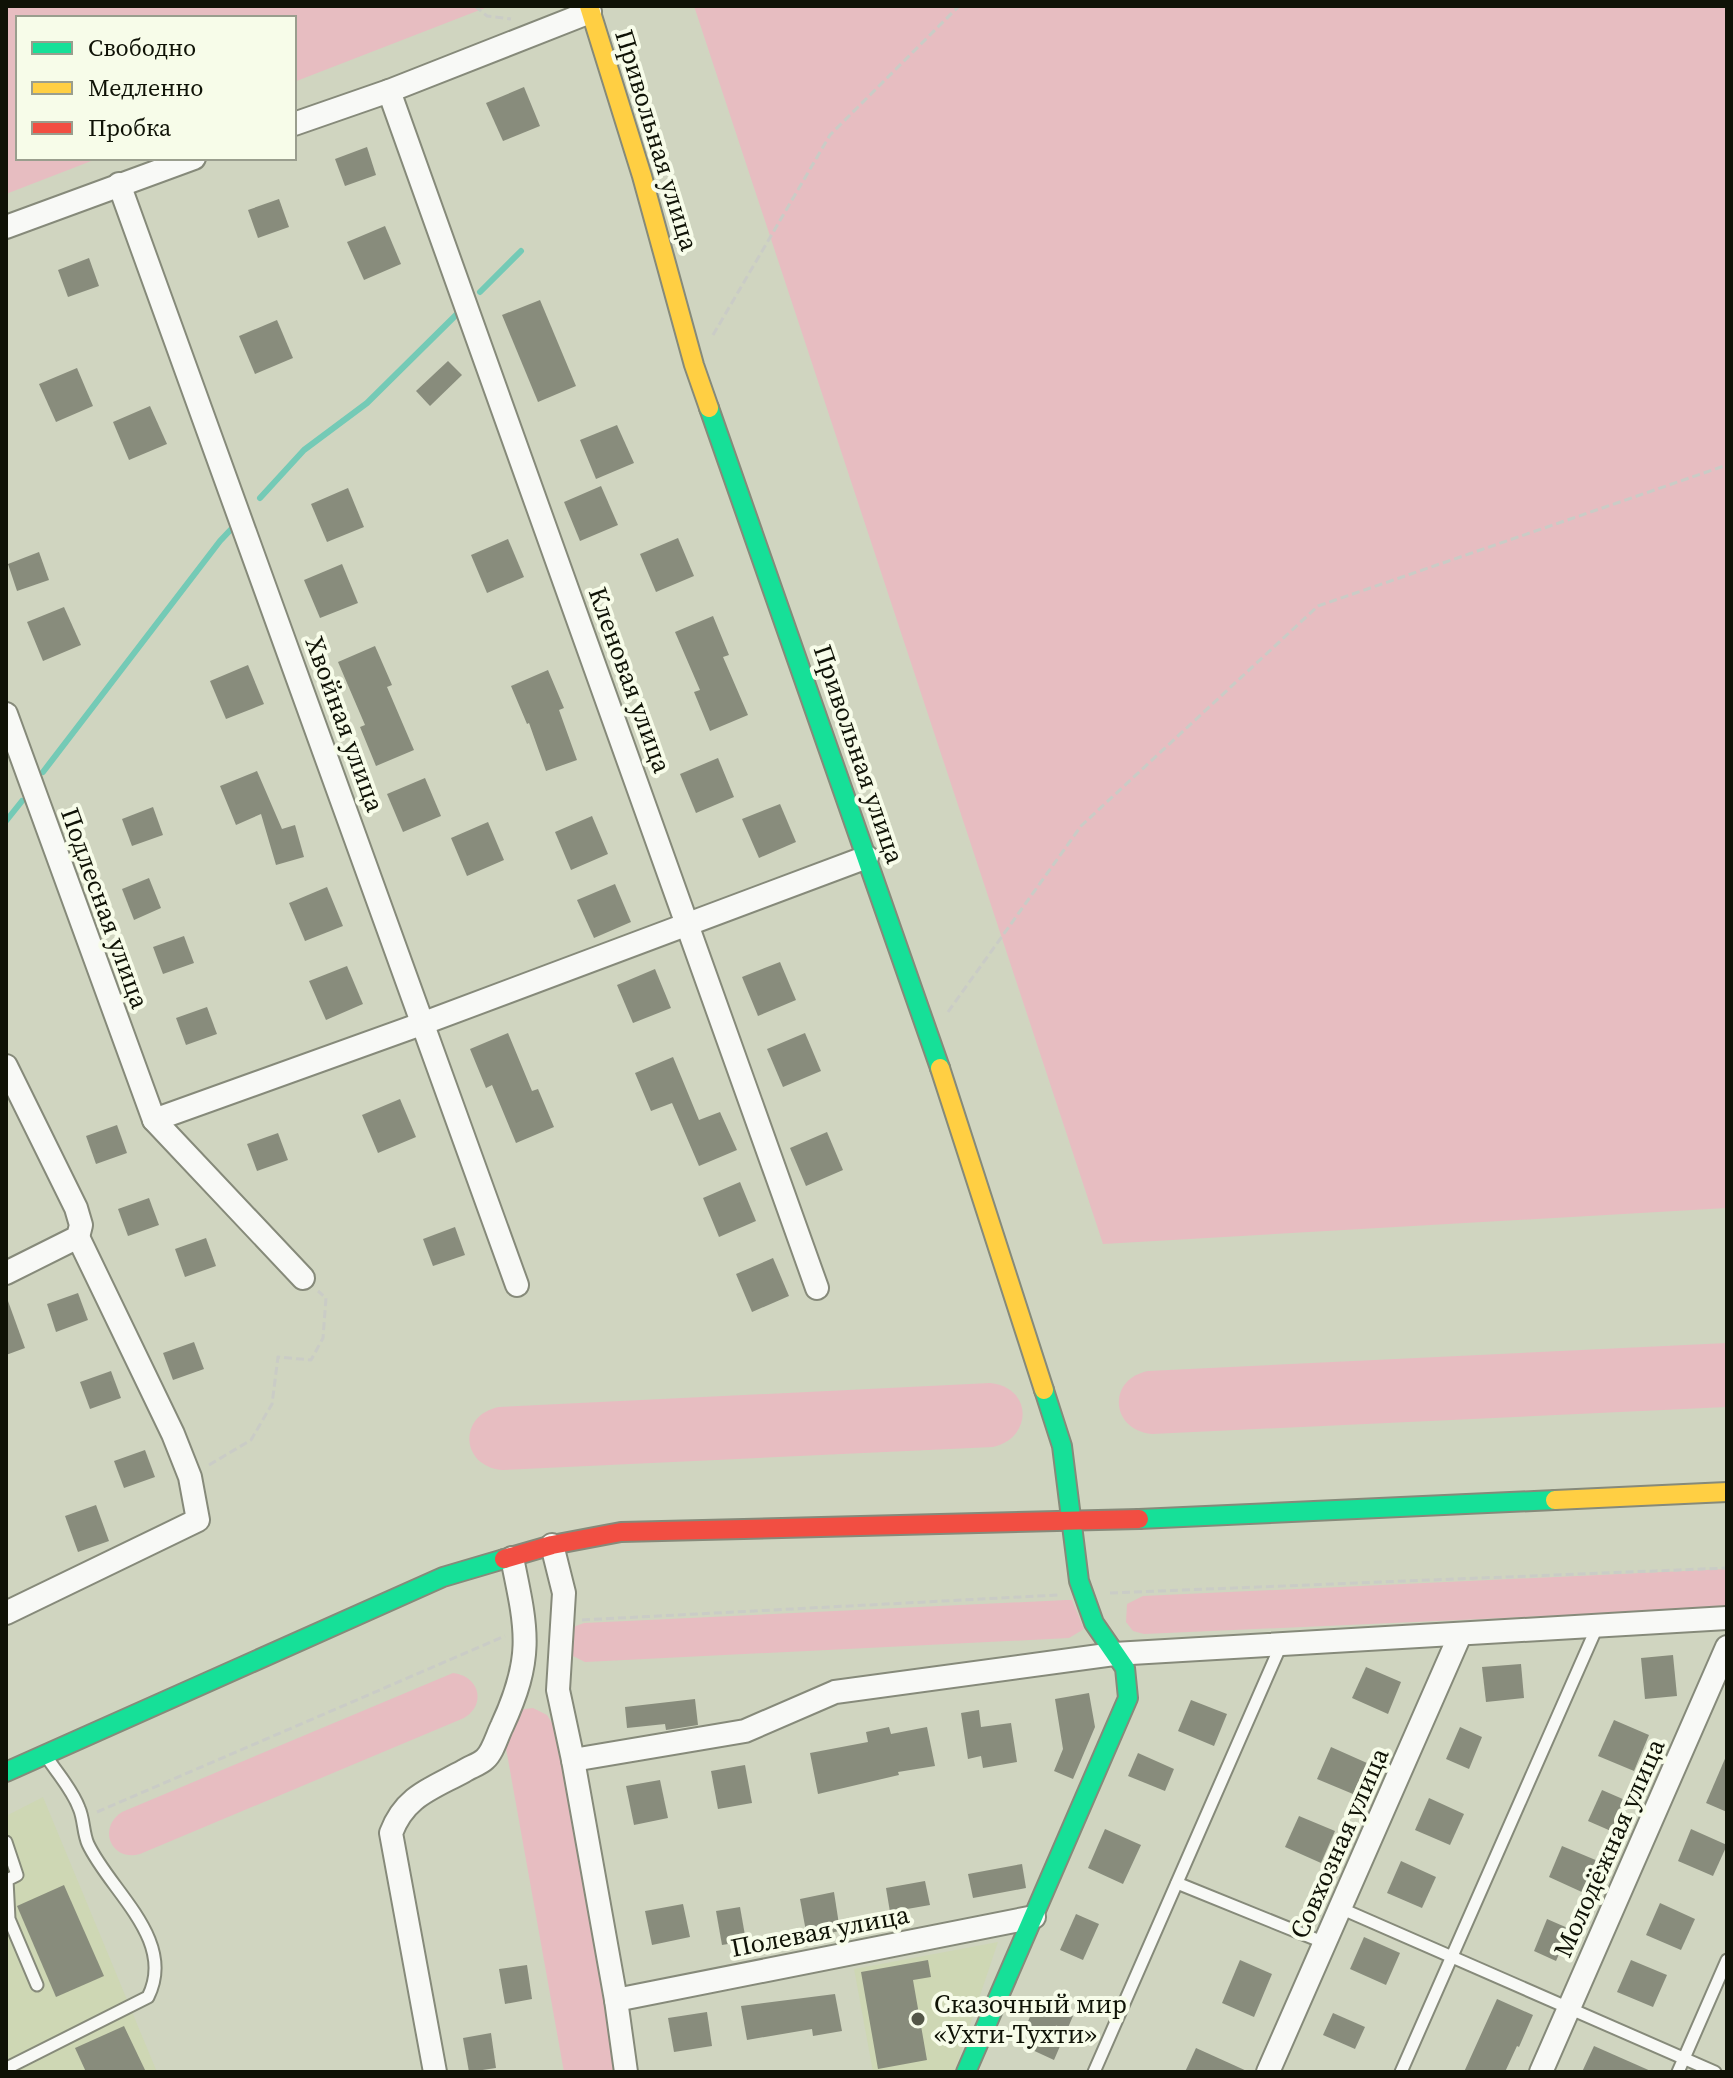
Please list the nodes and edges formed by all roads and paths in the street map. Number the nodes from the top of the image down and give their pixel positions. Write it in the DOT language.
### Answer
graph roads {
  1 [pos="475,6"];
  2 [pos="959,6"];
  3 [pos="589,9"];
  4 [pos="520,18"];
  5 [pos="389,91"];
  6 [pos="296,123"];
  7 [pos="188,160"];
  8 [pos="119,184"];
  9 [pos="6,227"];
  10 [pos="694,365"];
  11 [pos="1727,465"];
  12 [pos="6,714"];
  13 [pos="867,857"];
  14 [pos="688,923"];
  15 [pos="424,1023"];
  16 [pos="930,1038"];
  17 [pos="6,1066"];
  18 [pos="154,1120"];
  19 [pos="78,1237"];
  20 [pos="6,1273"];
  21 [pos="303,1278"];
  22 [pos="517,1285"];
  23 [pos="817,1288"];
  24 [pos="190,1477"];
  25 [pos="1727,1492"];
  26 [pos="1070,1522"];
  27 [pos="552,1545"];
  28 [pos="512,1558"];
  29 [pos="1727,1568"];
  30 [pos="1083,1594"];
  31 [pos="6,1613"];
  32 [pos="1727,1618"];
  33 [pos="562,1621"];
  34 [pos="526,1627"];
  35 [pos="1597,1627"];
  36 [pos="1460,1635"];
  37 [pos="1281,1645"];
  38 [pos="1727,1647"];
  39 [pos="1114,1654"];
  40 [pos="45,1756"];
  41 [pos="573,1760"];
  42 [pos="6,1772"];
  43 [pos="82,1818"];
  44 [pos="6,1842"];
  45 [pos="1177,1883"];
  46 [pos="1340,1908"];
  47 [pos="1034,1917"];
  48 [pos="1325,1943"];
  49 [pos="1452,1956"];
  50 [pos="1727,1960"];
  51 [pos="37,1985"];
  52 [pos="616,2000"];
  53 [pos="1570,2007"];
  54 [pos="1684,2058"];
  55 [pos="7,2068"];
  56 [pos="435,2072"];
  57 [pos="626,2072"];
  58 [pos="966,2072"];
  59 [pos="1094,2072"];
  60 [pos="1268,2072"];
  61 [pos="1401,2072"];
  62 [pos="1541,2072"];
  63 [pos="1678,2072"];
  64 [pos="1715,2072"];
  1 -- 4 [label="path"];
  2 -- 10 [label="path"];
  3 -- 5 [label="street"];
  3 -- 10 [label="street, Привольная улица"];
  5 -- 6 [label="street"];
  5 -- 14 [label="street, Кленовая улица"];
  7 -- 8 [label="street"];
  8 -- 9 [label="street"];
  8 -- 15 [label="street, Хвойная улица"];
  10 -- 13 [label="street, Привольная улица"];
  11 -- 16 [label="path"];
  12 -- 18 [label="street, Подлесная улица"];
  13 -- 14 [label="street"];
  13 -- 16 [label="street, Привольная улица"];
  14 -- 15 [label="street"];
  14 -- 23 [label="street, Кленовая улица"];
  15 -- 18 [label="street"];
  15 -- 22 [label="street, Хвойная улица"];
  16 -- 26 [label="street, Привольная улица"];
  17 -- 19 [label="street"];
  18 -- 21 [label="street"];
  19 -- 20 [label="street"];
  19 -- 24 [label="street"];
  21 -- 24 [label="path"];
  24 -- 31 [label="street"];
  25 -- 26 [label="street"];
  26 -- 27 [label="street"];
  26 -- 30 [label="street, Привольная улица"];
  27 -- 28 [label="street"];
  27 -- 33 [label="street"];
  28 -- 34 [label="street"];
  28 -- 40 [label="street"];
  29 -- 30 [label="path"];
  30 -- 33 [label="path"];
  30 -- 39 [label="street, Привольная улица"];
  32 -- 35 [label="street"];
  33 -- 41 [label="street"];
  34 -- 43 [label="path"];
  34 -- 56 [label="street"];
  35 -- 36 [label="street"];
  35 -- 49 [label="lane"];
  36 -- 37 [label="street"];
  36 -- 46 [label="street, Совхозная улица"];
  37 -- 39 [label="street"];
  37 -- 45 [label="lane"];
  38 -- 53 [label="street, Молодёжная улица"];
  39 -- 41 [label="street"];
  39 -- 47 [label="street"];
  40 -- 42 [label="street"];
  40 -- 43 [label="lane"];
  41 -- 52 [label="street"];
  43 -- 55 [label="lane"];
  44 -- 51 [label="lane"];
  45 -- 48 [label="lane"];
  45 -- 59 [label="lane"];
  46 -- 48 [label="street, Совхозная улица"];
  46 -- 49 [label="lane"];
  47 -- 52 [label="street, Полевая улица"];
  47 -- 58 [label="street"];
  48 -- 60 [label="street, Совхозная улица"];
  49 -- 53 [label="lane"];
  49 -- 61 [label="lane"];
  50 -- 54 [label="lane"];
  52 -- 57 [label="street"];
  53 -- 54 [label="lane"];
  53 -- 62 [label="street, Молодёжная улица"];
  54 -- 63 [label="lane"];
  54 -- 64 [label="lane"];
}
